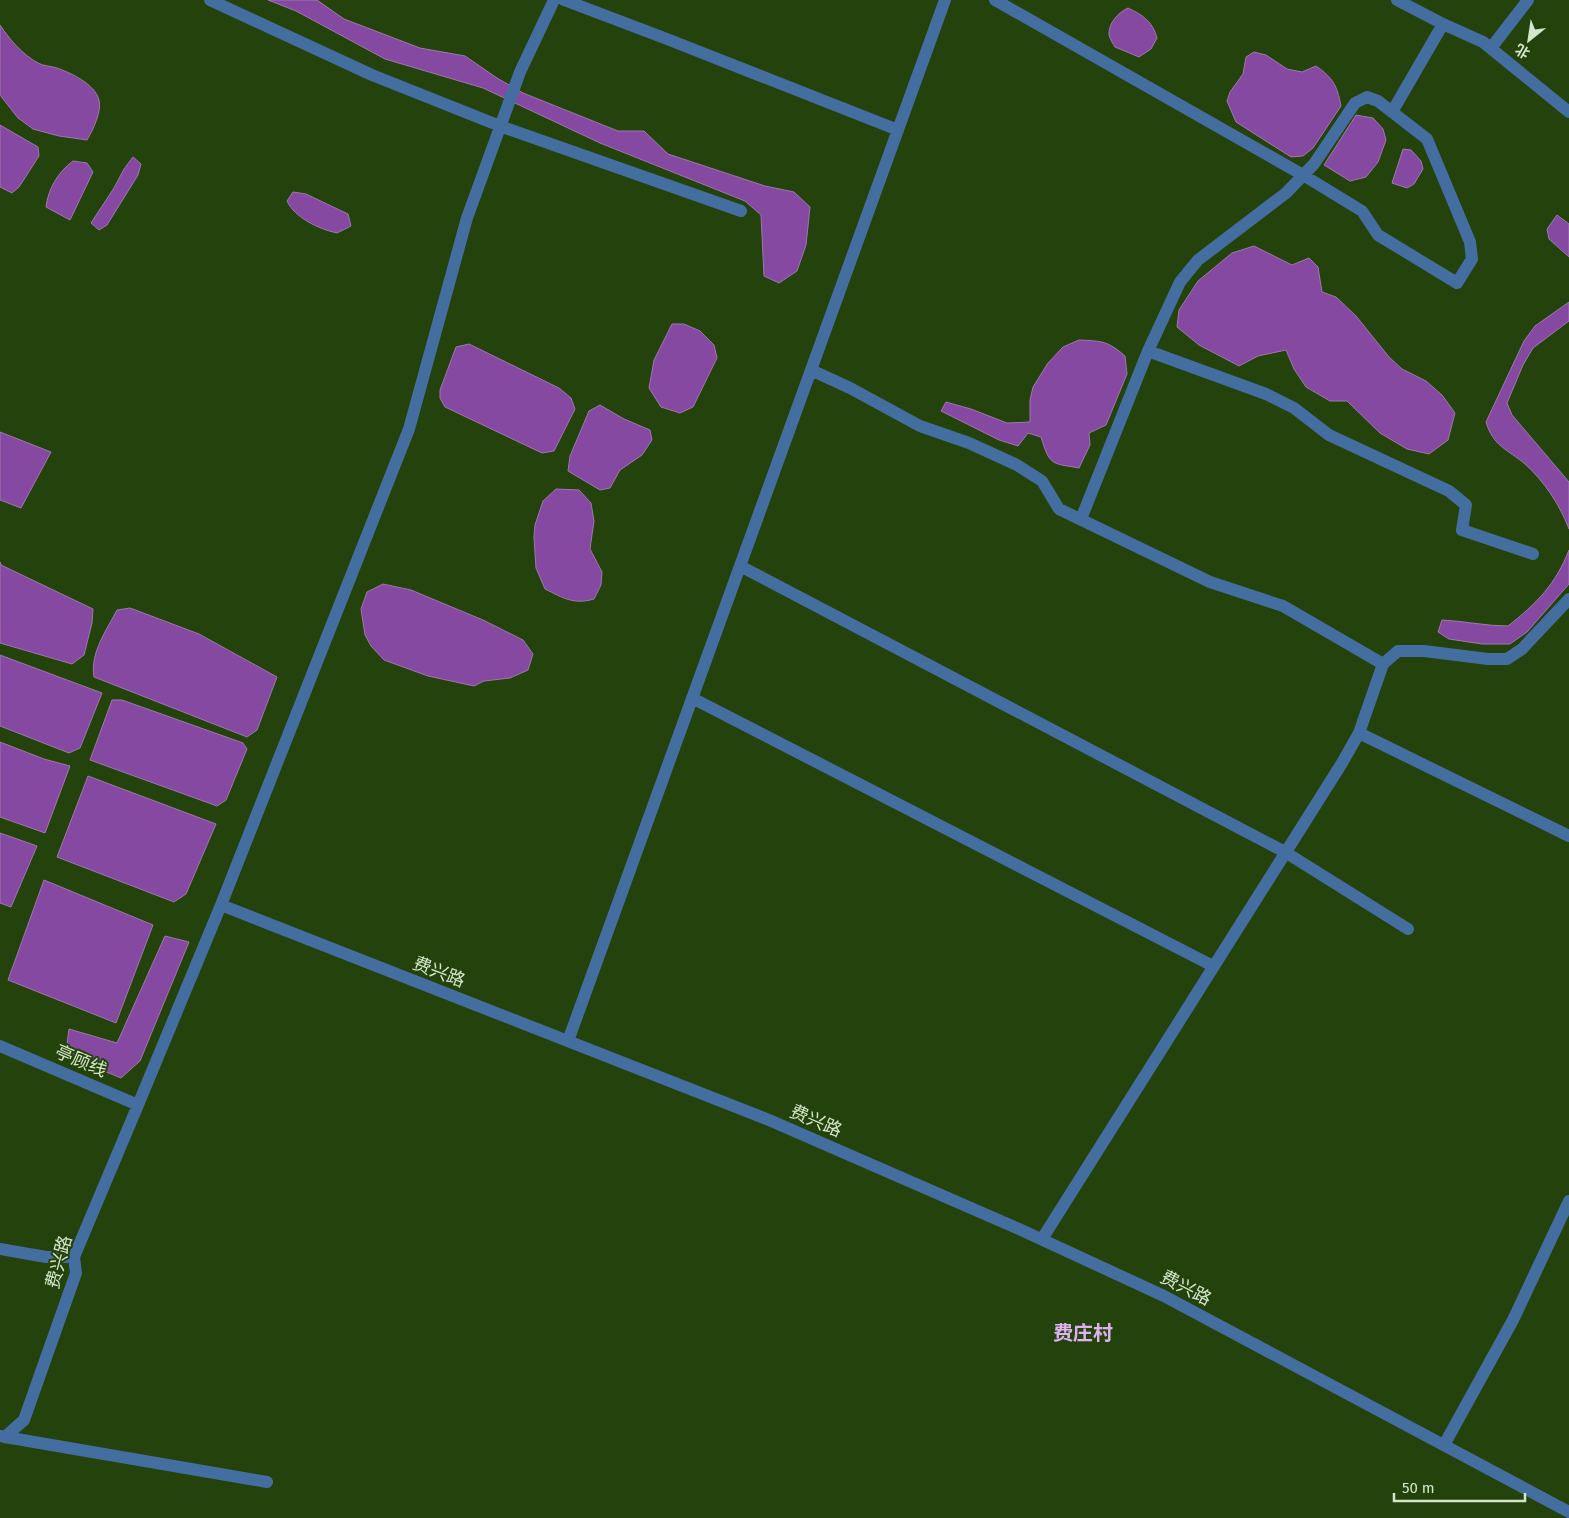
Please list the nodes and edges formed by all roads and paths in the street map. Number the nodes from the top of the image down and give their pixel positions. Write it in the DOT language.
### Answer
graph roads {
  1 [pos="210,0"];
  2 [pos="554,0"];
  3 [pos="564,0"];
  4 [pos="946,0"];
  5 [pos="995,0"];
  6 [pos="1397,0"];
  7 [pos="1528,0"];
  8 [pos="1442,24"];
  9 [pos="1491,48"];
  10 [pos="1392,112"];
  11 [pos="1569,112"];
  12 [pos="501,121"];
  13 [pos="898,130"];
  14 [pos="1303,174"];
  15 [pos="740,211"];
  16 [pos="1148,351"];
  17 [pos="811,370"];
  18 [pos="1081,519"];
  19 [pos="1533,554"];
  20 [pos="740,566"];
  21 [pos="1569,599"];
  22 [pos="1383,664"];
  23 [pos="692,698"];
  24 [pos="1359,733"];
  25 [pos="1569,836"];
  26 [pos="1285,852"];
  27 [pos="221,905"];
  28 [pos="1408,928"];
  29 [pos="1213,966"];
  30 [pos="568,1041"];
  31 [pos="0,1046"];
  32 [pos="137,1110"];
  33 [pos="1569,1201"];
  34 [pos="1042,1239"];
  35 [pos="0,1249"];
  36 [pos="74,1258"];
  37 [pos="2,1437"];
  38 [pos="1444,1445"];
  39 [pos="266,1482"];
  40 [pos="1569,1512"];
  1 -- 12 [label="street"];
  2 -- 12 [label="street"];
  3 -- 13 [label="street"];
  4 -- 13 [label="street"];
  5 -- 14 [label="street"];
  6 -- 8 [label="street"];
  7 -- 9 [label="street"];
  8 -- 9 [label="street"];
  8 -- 10 [label="street"];
  9 -- 11 [label="street"];
  10 -- 14 [label="street"];
  10 -- 14 [label="street"];
  12 -- 15 [label="street"];
  12 -- 27 [label="street"];
  13 -- 17 [label="street"];
  14 -- 16 [label="street"];
  16 -- 18 [label="street"];
  16 -- 19 [label="street"];
  17 -- 18 [label="street"];
  17 -- 20 [label="street"];
  18 -- 22 [label="street"];
  20 -- 23 [label="street"];
  20 -- 26 [label="street"];
  21 -- 22 [label="street"];
  22 -- 24 [label="street"];
  23 -- 29 [label="street"];
  23 -- 30 [label="street"];
  24 -- 25 [label="street"];
  24 -- 26 [label="street"];
  26 -- 28 [label="street"];
  26 -- 29 [label="street"];
  27 -- 30 [label="street, 费兴路"];
  27 -- 32 [label="street, 费兴路"];
  29 -- 34 [label="street"];
  30 -- 34 [label="street, 费兴路"];
  31 -- 32 [label="street, 亭顾线"];
  32 -- 36 [label="street, 费兴路"];
  33 -- 38 [label="street"];
  34 -- 38 [label="street, 费兴路"];
  35 -- 36 [label="street"];
  36 -- 37 [label="street, 费兴路"];
  37 -- 39 [label="street"];
  38 -- 40 [label="street, 费兴路"];
}
